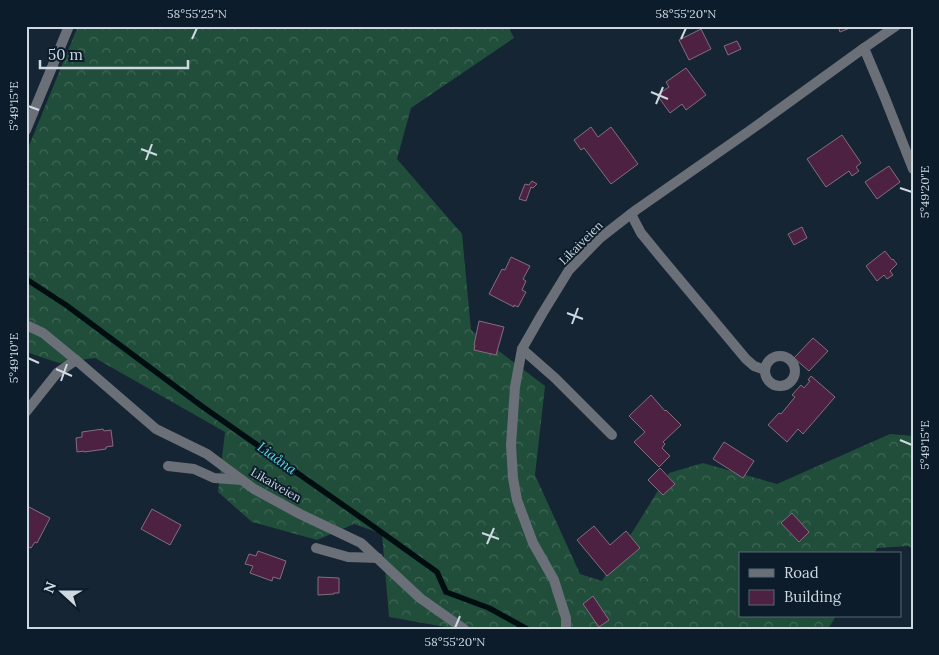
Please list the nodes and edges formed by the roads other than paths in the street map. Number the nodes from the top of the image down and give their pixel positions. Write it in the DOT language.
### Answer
graph roads {
  1 [pos="69,26"];
  2 [pos="896,26"];
  3 [pos="864,48"];
  4 [pos="26,130"];
  5 [pos="913,169"];
  6 [pos="630,214"];
  7 [pos="26,325"];
  8 [pos="522,349"];
  9 [pos="76,360"];
  10 [pos="765,370"];
  11 [pos="26,412"];
  12 [pos="612,435"];
  13 [pos="168,466"];
  14 [pos="242,480"];
  15 [pos="316,548"];
  16 [pos="378,558"];
  17 [pos="464,629"];
  18 [pos="566,629"];
  1 -- 4 [label="street"];
  2 -- 3 [label="street, Likaiveien"];
  3 -- 5 [label="street"];
  3 -- 6 [label="street, Likaiveien"];
  6 -- 8 [label="street, Likaiveien"];
  6 -- 10 [label="street"];
  7 -- 9 [label="street, Likaiveien"];
  8 -- 12 [label="street"];
  8 -- 18 [label="street, Likaiveien"];
  9 -- 11 [label="street"];
  9 -- 14 [label="street, Likaiveien"];
  13 -- 14 [label="street"];
  14 -- 16 [label="street, Likaiveien"];
  15 -- 16 [label="street"];
  16 -- 17 [label="street, Likaiveien"];
}
